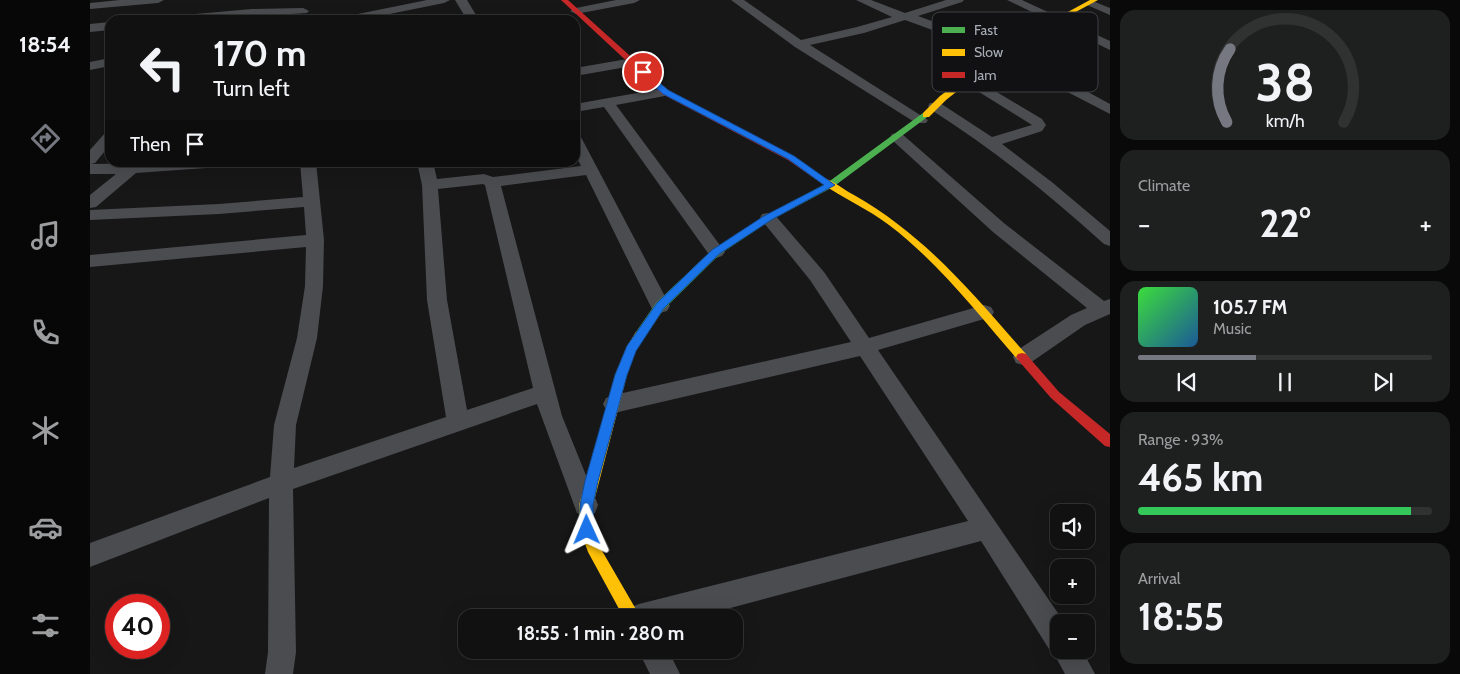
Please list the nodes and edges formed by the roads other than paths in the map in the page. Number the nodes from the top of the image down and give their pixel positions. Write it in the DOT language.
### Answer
graph roads {
  1 [pos="158,0"];
  2 [pos="310,0"];
  3 [pos="444,0"];
  4 [pos="461,0"];
  5 [pos="564,0"];
  6 [pos="634,0"];
  7 [pos="737,0"];
  8 [pos="862,0"];
  9 [pos="956,0"];
  10 [pos="1013,0"];
  11 [pos="1093,2"];
  12 [pos="390,5"];
  13 [pos="90,6"];
  14 [pos="303,10"];
  15 [pos="576,11"];
  16 [pos="1038,12"];
  17 [pos="1072,12"];
  18 [pos="1110,12"];
  19 [pos="218,15"];
  20 [pos="298,15"];
  21 [pos="359,15"];
  22 [pos="470,15"];
  23 [pos="903,15"];
  24 [pos="105,26"];
  25 [pos="932,27"];
  26 [pos="90,28"];
  27 [pos="1098,40"];
  28 [pos="798,44"];
  29 [pos="1110,46"];
  30 [pos="632,62"];
  31 [pos="105,63"];
  32 [pos="90,66"];
  33 [pos="580,71"];
  34 [pos="665,92"];
  35 [pos="952,92"];
  36 [pos="989,92"];
  37 [pos="1077,92"];
  38 [pos="606,102"];
  39 [pos="935,106"];
  40 [pos="580,107"];
  41 [pos="1110,110"];
  42 [pos="921,120"];
  43 [pos="897,137"];
  44 [pos="105,142"];
  45 [pos="992,142"];
  46 [pos="580,149"];
  47 [pos="90,160"];
  48 [pos="121,167"];
  49 [pos="135,167"];
  50 [pos="309,167"];
  51 [pos="426,167"];
  52 [pos="90,169"];
  53 [pos="525,170"];
  54 [pos="590,170"];
  55 [pos="492,182"];
  56 [pos="430,185"];
  57 [pos="830,185"];
  58 [pos="312,201"];
  59 [pos="90,203"];
  60 [pos="90,215"];
  61 [pos="768,218"];
  62 [pos="315,240"];
  63 [pos="1110,240"];
  64 [pos="716,252"];
  65 [pos="90,261"];
  66 [pos="660,306"];
  67 [pos="1105,308"];
  68 [pos="984,312"];
  69 [pos="864,347"];
  70 [pos="1023,357"];
  71 [pos="544,393"];
  72 [pos="614,404"];
  73 [pos="458,422"];
  74 [pos="1110,442"];
  75 [pos="281,483"];
  76 [pos="586,505"];
  77 [pos="987,528"];
  78 [pos="90,555"];
  79 [pos="628,609"];
  80 [pos="674,609"];
  81 [pos="1050,626"];
  82 [pos="657,659"];
  83 [pos="1072,659"];
  84 [pos="279,674"];
  85 [pos="666,674"];
  86 [pos="1081,674"];
  1 -- 13 [label="street"];
  2 -- 14 [label="street"];
  3 -- 12 [label="street"];
  4 -- 22 [label="street"];
  5 -- 15 [label="street"];
  6 -- 15 [label="street"];
  7 -- 28 [label="street"];
  8 -- 23 [label="street"];
  9 -- 23 [label="street"];
  10 -- 16 [label="street"];
  11 -- 17 [label="street"];
  11 -- 18 [label="street"];
  12 -- 21 [label="street"];
  14 -- 19 [label="street"];
  14 -- 20 [label="street"];
  15 -- 30 [label="street"];
  23 -- 25 [label="street"];
  23 -- 28 [label="street"];
  24 -- 26 [label="street"];
  27 -- 29 [label="street"];
  28 -- 42 [label="street"];
  30 -- 33 [label="street"];
  30 -- 34 [label="street"];
  31 -- 32 [label="street"];
  34 -- 38 [label="street"];
  34 -- 57 [label="street"];
  35 -- 39 [label="street"];
  36 -- 45 [label="street"];
  37 -- 41 [label="street"];
  38 -- 40 [label="street"];
  38 -- 64 [label="street"];
  39 -- 42 [label="street"];
  39 -- 45 [label="street"];
  42 -- 43 [label="street"];
  43 -- 57 [label="street"];
  43 -- 67 [label="street"];
  44 -- 47 [label="street"];
  45 -- 63 [label="street"];
  46 -- 54 [label="street"];
  48 -- 52 [label="street"];
  49 -- 59 [label="street"];
  50 -- 58 [label="street"];
  51 -- 56 [label="street"];
  53 -- 54 [label="street"];
  53 -- 55 [label="street"];
  54 -- 66 [label="street"];
  55 -- 56 [label="street"];
  55 -- 71 [label="street"];
  56 -- 73 [label="street"];
  57 -- 61 [label="street"];
  57 -- 68 [label="street"];
  58 -- 60 [label="street"];
  58 -- 62 [label="street"];
  61 -- 64 [label="street"];
  61 -- 69 [label="street"];
  62 -- 65 [label="street"];
  62 -- 75 [label="street"];
  64 -- 66 [label="street"];
  66 -- 72 [label="street"];
  67 -- 70 [label="street"];
  68 -- 69 [label="street"];
  68 -- 70 [label="street"];
  69 -- 72 [label="street"];
  69 -- 77 [label="street"];
  70 -- 74 [label="street"];
  71 -- 73 [label="street"];
  71 -- 76 [label="street"];
  72 -- 76 [label="street"];
  73 -- 75 [label="street"];
  75 -- 78 [label="street"];
  75 -- 84 [label="street"];
  76 -- 79 [label="street"];
  77 -- 80 [label="street"];
  77 -- 81 [label="street"];
  82 -- 85 [label="street"];
  83 -- 86 [label="street"];
}
